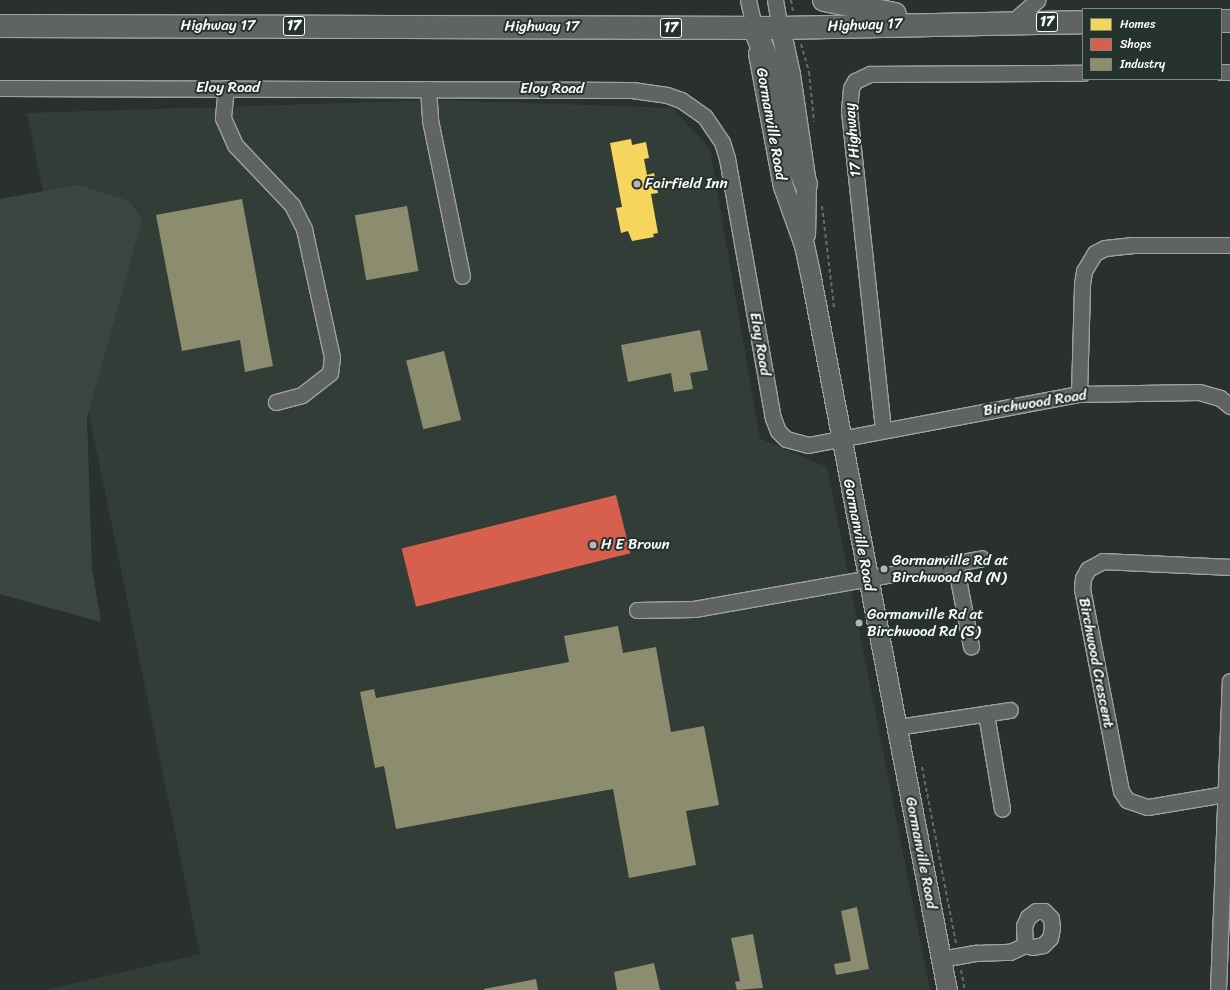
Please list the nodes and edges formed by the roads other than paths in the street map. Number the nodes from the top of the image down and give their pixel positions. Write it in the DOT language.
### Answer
graph roads {
  1 [pos="748,0"];
  2 [pos="775,0"];
  3 [pos="824,0"];
  4 [pos="1038,0"];
  5 [pos="1011,22"];
  6 [pos="1082,22"];
  7 [pos="944,23"];
  8 [pos="0,26"];
  9 [pos="754,27"];
  10 [pos="788,27"];
  11 [pos="1082,73"];
  12 [pos="0,88"];
  13 [pos="226,88"];
  14 [pos="428,89"];
  15 [pos="814,191"];
  16 [pos="804,245"];
  17 [pos="1230,245"];
  18 [pos="462,276"];
  19 [pos="1079,394"];
  20 [pos="276,402"];
  21 [pos="1230,406"];
  22 [pos="883,429"];
  23 [pos="840,438"];
  24 [pos="982,558"];
  25 [pos="956,563"];
  26 [pos="1230,567"];
  27 [pos="868,580"];
  28 [pos="637,610"];
  29 [pos="971,646"];
  30 [pos="1230,681"];
  31 [pos="1010,710"];
  32 [pos="986,714"];
  33 [pos="897,727"];
  34 [pos="1225,794"];
  35 [pos="1002,809"];
  36 [pos="1025,945"];
  37 [pos="950,957"];
  38 [pos="947,990"];
  39 [pos="1218,990"];
  1 -- 9 [label="street, Gormanville Road"];
  2 -- 10 [label="street, Gormanville Road"];
  3 -- 7 [label="highway"];
  4 -- 5 [label="street"];
  5 -- 6 [label="highway, Highway 17 / 17"];
  5 -- 7 [label="highway, Highway 17 / 17"];
  7 -- 10 [label="highway, Highway 17 / 17"];
  8 -- 9 [label="highway, Highway 17 / 17"];
  9 -- 10 [label="highway, Highway 17 / 17"];
  9 -- 15 [label="highway"];
  9 -- 16 [label="main road, Gormanville Road"];
  10 -- 15 [label="main road, Gormanville Road"];
  11 -- 22 [label="street, 17 Highway"];
  12 -- 13 [label="street, Eloy Road"];
  13 -- 14 [label="street, Eloy Road"];
  13 -- 20 [label="street"];
  14 -- 18 [label="street"];
  14 -- 23 [label="street, Eloy Road"];
  15 -- 16 [label="main road, Gormanville Road"];
  16 -- 23 [label="main road, Gormanville Road"];
  17 -- 19 [label="street"];
  19 -- 21 [label="street, Birchwood Road"];
  19 -- 22 [label="street, Birchwood Road"];
  22 -- 23 [label="street, Birchwood Road"];
  23 -- 27 [label="main road, Gormanville Road"];
  24 -- 25 [label="street"];
  25 -- 27 [label="street"];
  25 -- 29 [label="street"];
  26 -- 34 [label="street, Birchwood Crescent"];
  27 -- 28 [label="street"];
  27 -- 33 [label="main road, Gormanville Road"];
  30 -- 34 [label="street"];
  31 -- 32 [label="street"];
  32 -- 33 [label="street"];
  32 -- 35 [label="street"];
  33 -- 37 [label="main road, Gormanville Road"];
  34 -- 39 [label="street"];
  36 -- 37 [label="street"];
  37 -- 38 [label="main road, Gormanville Road"];
}
